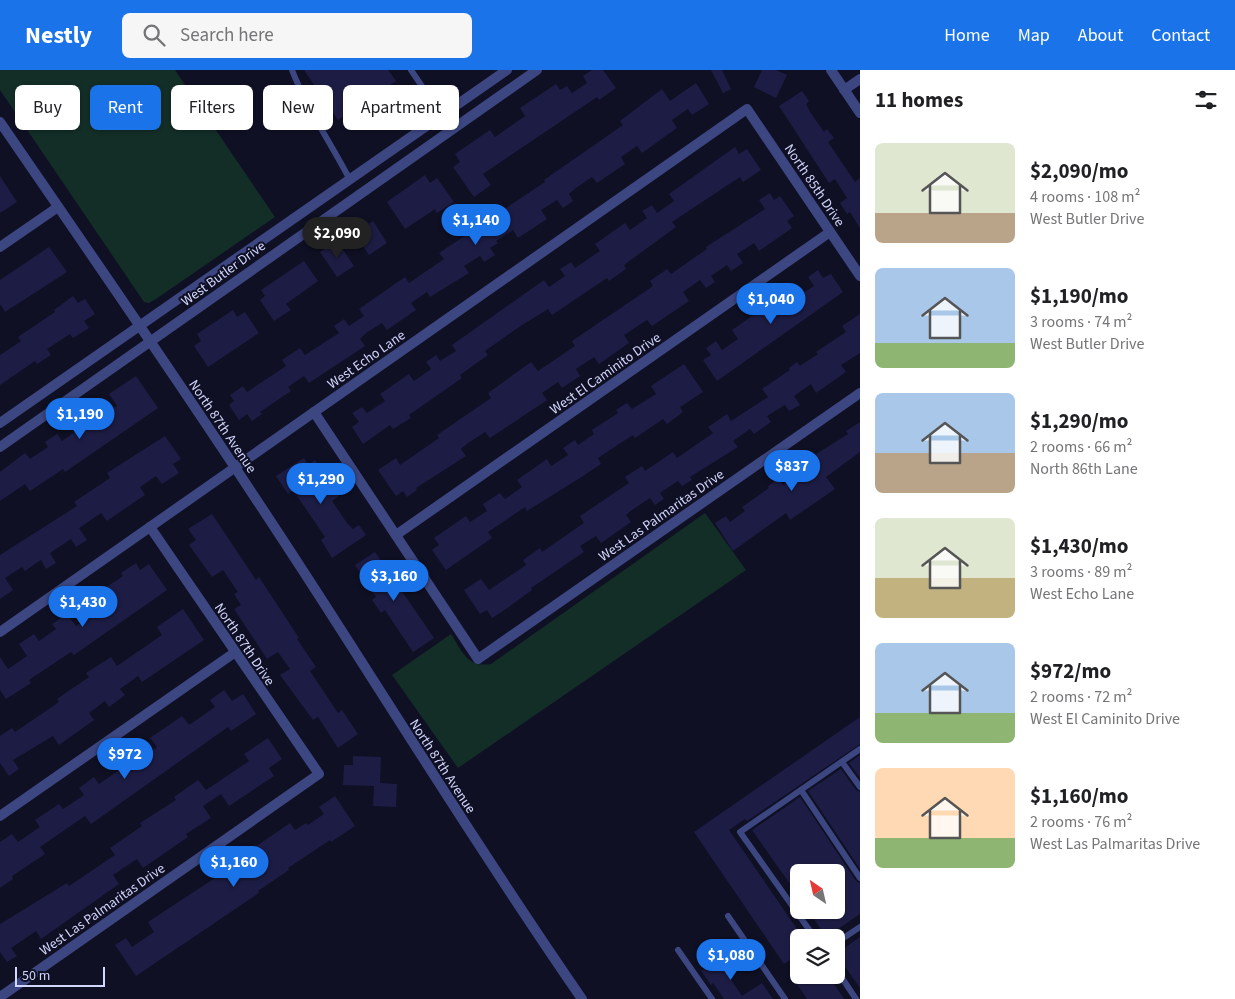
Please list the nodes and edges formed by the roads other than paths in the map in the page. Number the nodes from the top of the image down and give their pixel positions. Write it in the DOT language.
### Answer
graph roads {
  1 [pos="292,70"];
  2 [pos="411,70"];
  3 [pos="507,70"];
  4 [pos="537,70"];
  5 [pos="831,70"];
  6 [pos="860,78"];
  7 [pos="421,85"];
  8 [pos="844,90"];
  9 [pos="459,104"];
  10 [pos="747,109"];
  11 [pos="860,113"];
  12 [pos="0,122"];
  13 [pos="422,130"];
  14 [pos="350,180"];
  15 [pos="58,206"];
  16 [pos="830,232"];
  17 [pos="0,247"];
  18 [pos="860,276"];
  19 [pos="139,327"];
  20 [pos="150,342"];
  21 [pos="860,393"];
  22 [pos="314,412"];
  23 [pos="0,424"];
  24 [pos="0,447"];
  25 [pos="235,468"];
  26 [pos="150,528"];
  27 [pos="396,535"];
  28 [pos="0,632"];
  29 [pos="234,653"];
  30 [pos="860,749"];
  31 [pos="842,762"];
  32 [pos="318,774"];
  33 [pos="860,787"];
  34 [pos="801,790"];
  35 [pos="0,816"];
  36 [pos="860,878"];
  37 [pos="728,916"];
  38 [pos="860,927"];
  39 [pos="809,929"];
  40 [pos="845,937"];
  41 [pos="678,950"];
  42 [pos="845,982"];
  43 [pos="0,997"];
  44 [pos="582,999"];
  45 [pos="712,999"];
  46 [pos="784,999"];
  47 [pos="856,999"];
  1 -- 14 [label="lane"];
  2 -- 7 [label="lane"];
  3 -- 9 [label="street, West Butler Drive"];
  4 -- 20 [label="street, West Butler Drive"];
  5 -- 8 [label="street"];
  6 -- 8 [label="street"];
  8 -- 11 [label="street"];
  10 -- 16 [label="street, North 85th Drive"];
  10 -- 22 [label="street, West Echo Lane"];
  12 -- 15 [label="street, North 87th Avenue"];
  13 -- 14 [label="street, West Butler Drive"];
  14 -- 19 [label="street, West Butler Drive"];
  15 -- 17 [label="street"];
  15 -- 19 [label="street, North 87th Avenue"];
  16 -- 18 [label="street, North 85th Drive"];
  16 -- 27 [label="street, West El Caminito Drive"];
  19 -- 20 [label="street, North 87th Avenue"];
  19 -- 23 [label="street, West Butler Drive"];
  20 -- 24 [label="street, West Butler Drive"];
  20 -- 25 [label="street, North 87th Avenue"];
  21 -- 27 [label="street, West Las Palmaritas Drive"];
  22 -- 25 [label="street, West Echo Lane"];
  22 -- 27 [label="street"];
  25 -- 26 [label="street, West Echo Lane"];
  25 -- 44 [label="street, North 87th Avenue"];
  26 -- 28 [label="street, West Echo Lane"];
  26 -- 29 [label="street, North 87th Drive"];
  29 -- 32 [label="street, North 87th Drive"];
  29 -- 35 [label="street"];
  30 -- 31 [label="lane"];
  31 -- 33 [label="lane"];
  31 -- 34 [label="lane"];
  32 -- 43 [label="street, West Las Palmaritas Drive"];
  34 -- 36 [label="lane"];
  34 -- 39 [label="lane"];
  37 -- 46 [label="lane"];
  38 -- 40 [label="lane"];
  41 -- 45 [label="lane"];
  42 -- 47 [label="lane"];
}
